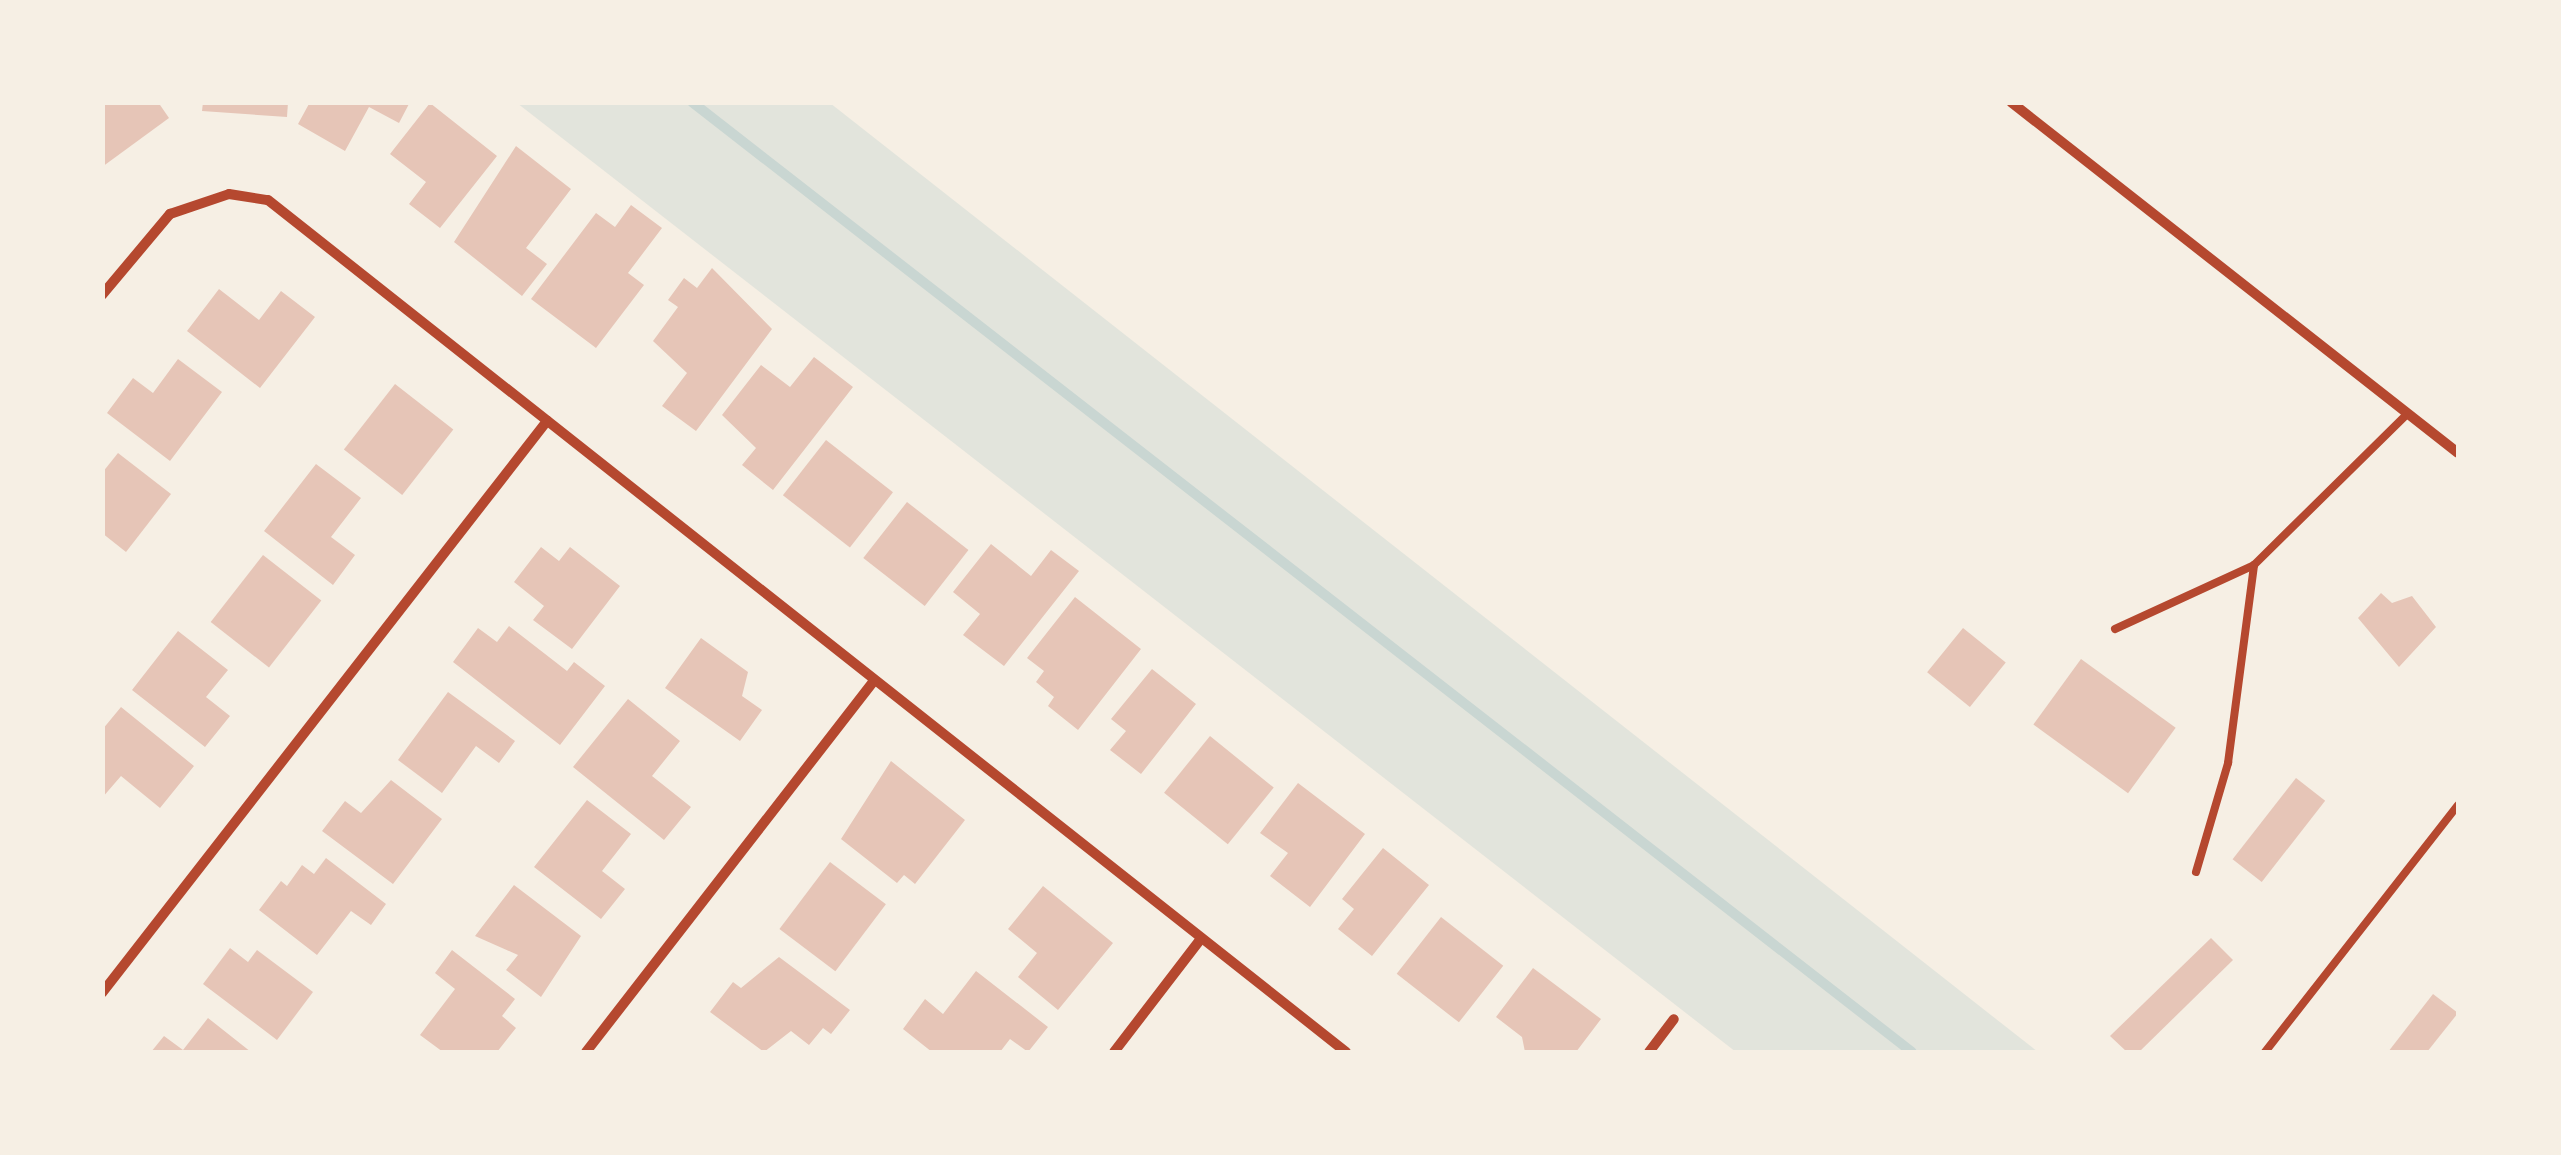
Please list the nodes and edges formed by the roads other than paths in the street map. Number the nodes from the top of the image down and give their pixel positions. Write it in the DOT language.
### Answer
graph roads {
  1 [pos="2011,102"];
  2 [pos="102,295"];
  3 [pos="2408,414"];
  4 [pos="548,420"];
  5 [pos="2458,453"];
  6 [pos="2254,566"];
  7 [pos="2115,628"];
  8 [pos="874,681"];
  9 [pos="2458,805"];
  10 [pos="2196,872"];
  11 [pos="1200,940"];
  12 [pos="102,992"];
  13 [pos="1674,1019"];
  14 [pos="586,1052"];
  15 [pos="1114,1052"];
  16 [pos="1346,1052"];
  17 [pos="1649,1052"];
  18 [pos="2264,1052"];
  1 -- 3 [label="street"];
  2 -- 4 [label="street"];
  3 -- 5 [label="street"];
  3 -- 6 [label="lane"];
  4 -- 8 [label="street"];
  4 -- 12 [label="street"];
  6 -- 7 [label="lane"];
  6 -- 10 [label="lane"];
  8 -- 11 [label="street"];
  8 -- 14 [label="street"];
  9 -- 18 [label="lane"];
  11 -- 15 [label="street"];
  11 -- 16 [label="street"];
  13 -- 17 [label="street"];
}
